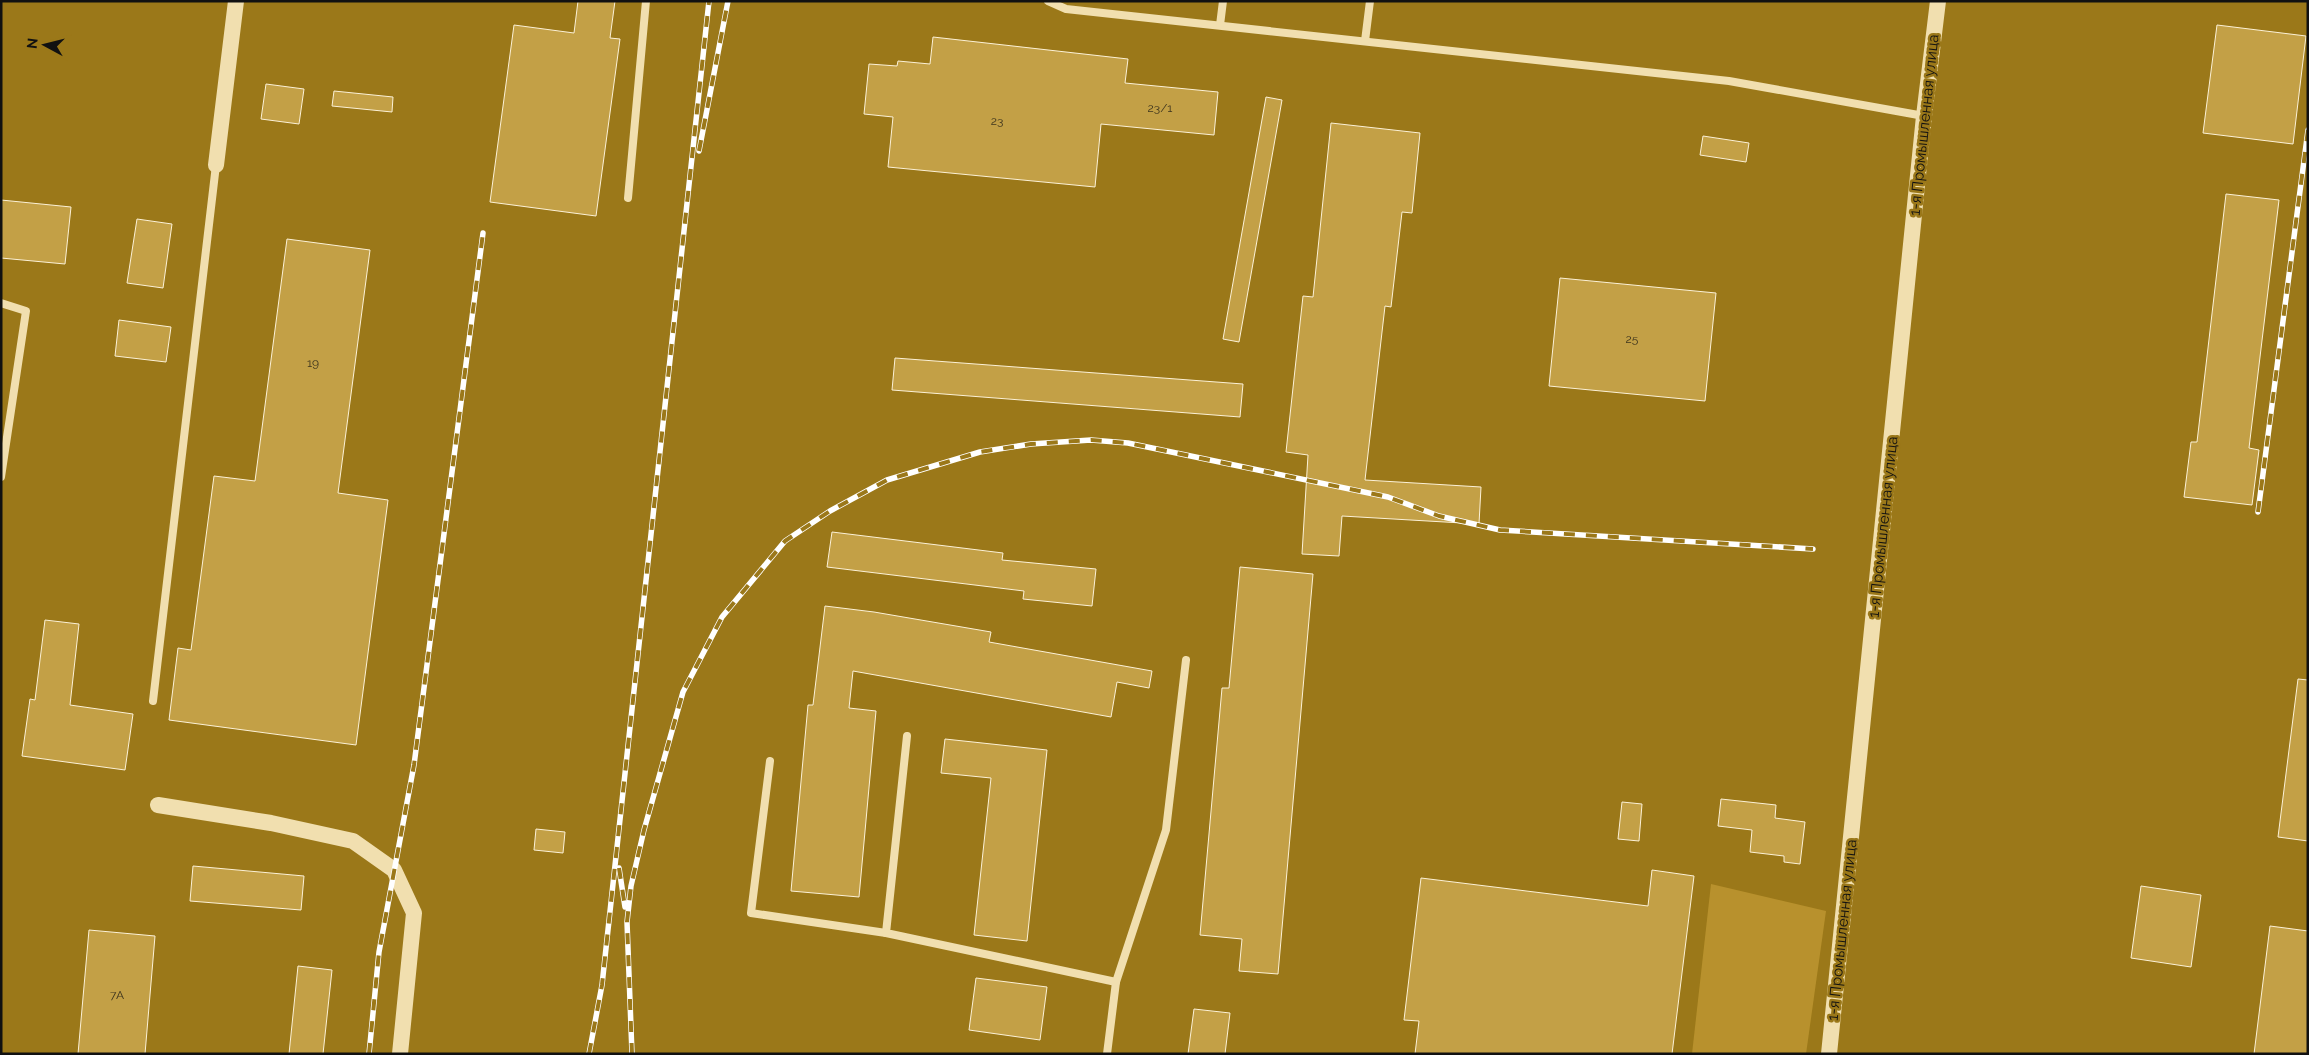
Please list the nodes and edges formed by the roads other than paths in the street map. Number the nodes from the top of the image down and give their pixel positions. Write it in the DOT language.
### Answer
graph roads {
  1 [pos="236,1"];
  2 [pos="646,1"];
  3 [pos="1048,1"];
  4 [pos="1224,1"];
  5 [pos="1370,1"];
  6 [pos="1938,1"];
  7 [pos="1220,25"];
  8 [pos="1365,41"];
  9 [pos="1924,116"];
  10 [pos="216,165"];
  11 [pos="628,198"];
  12 [pos="1,303"];
  13 [pos="1,477"];
  14 [pos="1186,660"];
  15 [pos="153,701"];
  16 [pos="907,736"];
  17 [pos="770,761"];
  18 [pos="158,806"];
  19 [pos="886,933"];
  20 [pos="1116,982"];
  21 [pos="400,1054"];
  22 [pos="1106,1054"];
  23 [pos="1829,1054"];
  1 -- 10 [label="street"];
  2 -- 11 [label="lane"];
  3 -- 7 [label="lane"];
  4 -- 7 [label="lane"];
  5 -- 8 [label="lane"];
  6 -- 9 [label="street, 1-я Промышленная улица"];
  7 -- 8 [label="lane"];
  8 -- 9 [label="lane"];
  9 -- 23 [label="street, 1-я Промышленная улица"];
  10 -- 15 [label="lane"];
  12 -- 13 [label="lane"];
  14 -- 20 [label="lane"];
  16 -- 19 [label="lane"];
  17 -- 19 [label="lane"];
  18 -- 21 [label="street"];
  19 -- 20 [label="lane"];
  20 -- 22 [label="lane"];
}
